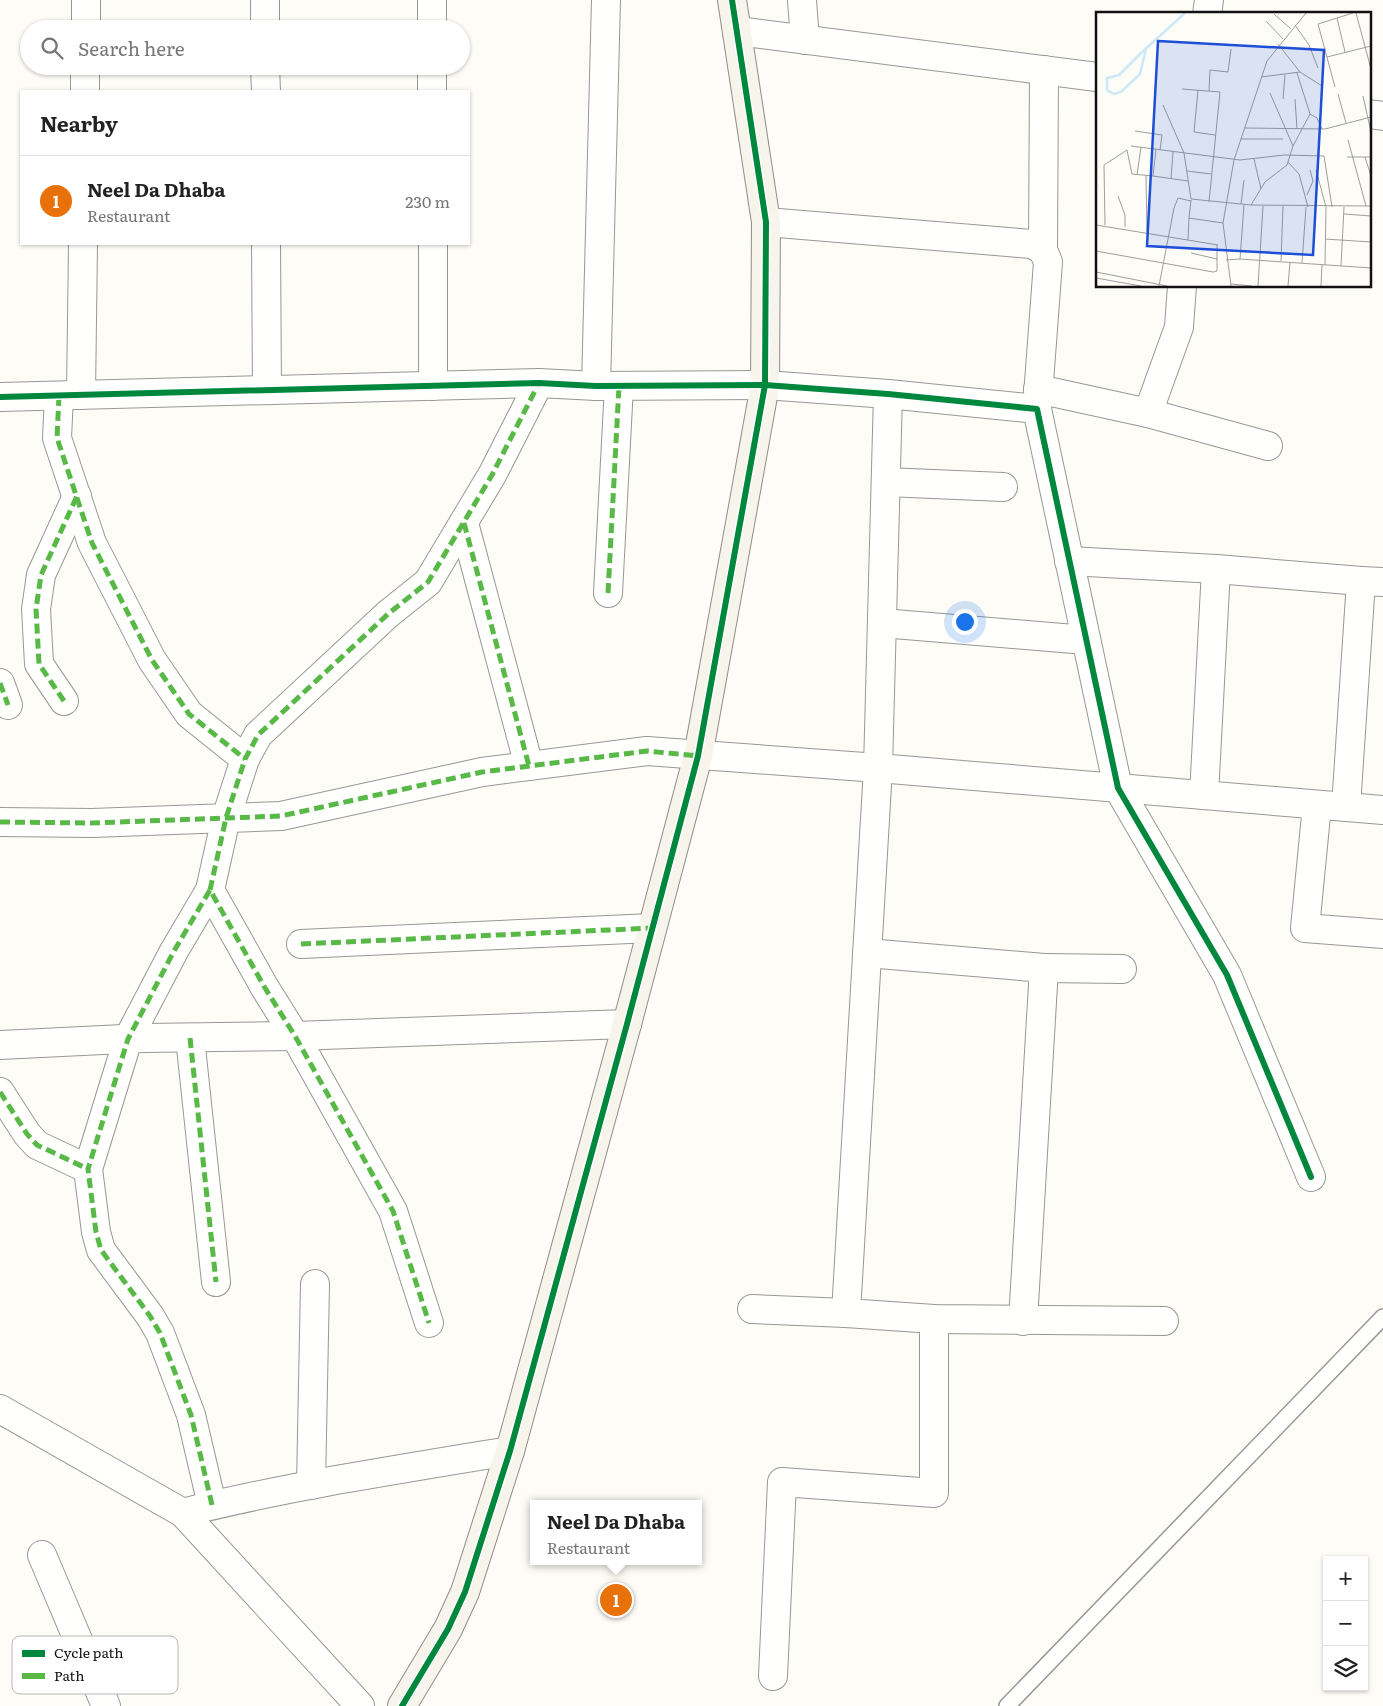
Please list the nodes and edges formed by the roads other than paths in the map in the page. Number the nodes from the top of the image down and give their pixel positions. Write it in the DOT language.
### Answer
graph roads {
  1 [pos="86,0"];
  2 [pos="265,0"];
  3 [pos="432,0"];
  4 [pos="606,0"];
  5 [pos="732,0"];
  6 [pos="802,0"];
  7 [pos="86,20"];
  8 [pos="265,20"];
  9 [pos="432,20"];
  10 [pos="738,31"];
  11 [pos="805,40"];
  12 [pos="1044,70"];
  13 [pos="85,75"];
  14 [pos="265,75"];
  15 [pos="432,75"];
  16 [pos="1096,76"];
  17 [pos="85,90"];
  18 [pos="266,90"];
  19 [pos="432,90"];
  20 [pos="1370,114"];
  21 [pos="1383,116"];
  22 [pos="766,222"];
  23 [pos="83,245"];
  24 [pos="266,245"];
  25 [pos="433,245"];
  26 [pos="1043,250"];
  27 [pos="1182,288"];
  28 [pos="539,383"];
  29 [pos="765,385"];
  30 [pos="433,386"];
  31 [pos="607,386"];
  32 [pos="267,390"];
  33 [pos="888,394"];
  34 [pos="70,395"];
  35 [pos="0,397"];
  36 [pos="1038,399"];
  37 [pos="1148,413"];
  38 [pos="1268,446"];
  39 [pos="886,482"];
  40 [pos="1003,487"];
  41 [pos="77,496"];
  42 [pos="464,523"];
  43 [pos="1069,560"];
  44 [pos="1216,568"];
  45 [pos="1372,581"];
  46 [pos="608,593"];
  47 [pos="882,623"];
  48 [pos="1086,640"];
  49 [pos="64,701"];
  50 [pos="698,756"];
  51 [pos="245,758"];
  52 [pos="529,766"];
  53 [pos="878,768"];
  54 [pos="1118,788"];
  55 [pos="1204,795"];
  56 [pos="1317,805"];
  57 [pos="1346,807"];
  58 [pos="1383,810"];
  59 [pos="226,818"];
  60 [pos="0,822"];
  61 [pos="210,890"];
  62 [pos="652,928"];
  63 [pos="1383,934"];
  64 [pos="301,944"];
  65 [pos="867,953"];
  66 [pos="1044,968"];
  67 [pos="1122,969"];
  68 [pos="627,1024"];
  69 [pos="295,1036"];
  70 [pos="190,1038"];
  71 [pos="128,1039"];
  72 [pos="0,1046"];
  73 [pos="0,1092"];
  74 [pos="88,1169"];
  75 [pos="1311,1177"];
  76 [pos="216,1282"];
  77 [pos="315,1284"];
  78 [pos="752,1309"];
  79 [pos="846,1313"];
  80 [pos="1383,1317"];
  81 [pos="934,1319"];
  82 [pos="1023,1321"];
  83 [pos="1164,1321"];
  84 [pos="429,1324"];
  85 [pos="0,1410"];
  86 [pos="510,1451"];
  87 [pos="311,1485"];
  88 [pos="212,1505"];
  89 [pos="183,1513"];
  90 [pos="42,1555"];
  91 [pos="76,1636"];
  92 [pos="773,1676"];
  93 [pos="101,1694"];
  94 [pos="106,1706"];
  95 [pos="360,1706"];
  96 [pos="402,1706"];
  97 [pos="1007,1706"];
  1 -- 7 [label="street"];
  2 -- 8 [label="street"];
  3 -- 9 [label="street"];
  4 -- 31 [label="street"];
  5 -- 10 [label="street"];
  6 -- 11 [label="street"];
  10 -- 11 [label="street"];
  10 -- 22 [label="street"];
  11 -- 12 [label="street"];
  12 -- 16 [label="street"];
  12 -- 26 [label="street"];
  13 -- 17 [label="street"];
  14 -- 18 [label="street"];
  15 -- 19 [label="street"];
  20 -- 21 [label="street"];
  22 -- 26 [label="street"];
  22 -- 29 [label="street"];
  23 -- 34 [label="street"];
  24 -- 32 [label="street"];
  25 -- 30 [label="street"];
  26 -- 36 [label="street"];
  27 -- 37 [label="street"];
  28 -- 30 [label="street"];
  28 -- 31 [label="street"];
  28 -- 42 [label="street"];
  29 -- 31 [label="street"];
  29 -- 33 [label="street"];
  29 -- 50 [label="street"];
  30 -- 32 [label="street"];
  31 -- 46 [label="street"];
  32 -- 34 [label="street"];
  33 -- 36 [label="street"];
  33 -- 39 [label="street"];
  34 -- 35 [label="street"];
  34 -- 41 [label="street"];
  36 -- 37 [label="street"];
  36 -- 43 [label="street"];
  37 -- 38 [label="street"];
  39 -- 40 [label="street"];
  39 -- 47 [label="street"];
  41 -- 49 [label="street"];
  41 -- 51 [label="street"];
  42 -- 51 [label="street"];
  42 -- 52 [label="street"];
  43 -- 44 [label="street"];
  43 -- 48 [label="street"];
  44 -- 45 [label="street"];
  44 -- 55 [label="street"];
  45 -- 57 [label="street"];
  47 -- 48 [label="street"];
  47 -- 53 [label="street"];
  48 -- 54 [label="street"];
  50 -- 52 [label="street"];
  50 -- 53 [label="street"];
  50 -- 62 [label="street"];
  51 -- 59 [label="street"];
  52 -- 59 [label="street"];
  53 -- 54 [label="street"];
  53 -- 65 [label="street"];
  54 -- 55 [label="street"];
  54 -- 75 [label="street"];
  55 -- 56 [label="street"];
  56 -- 57 [label="street"];
  56 -- 63 [label="street"];
  57 -- 58 [label="street"];
  59 -- 60 [label="street"];
  59 -- 61 [label="street"];
  61 -- 69 [label="street"];
  61 -- 71 [label="street"];
  62 -- 64 [label="street"];
  62 -- 68 [label="street"];
  65 -- 66 [label="street"];
  65 -- 79 [label="street"];
  66 -- 67 [label="street"];
  66 -- 82 [label="street"];
  68 -- 69 [label="street"];
  68 -- 86 [label="street"];
  69 -- 70 [label="street"];
  69 -- 84 [label="street"];
  70 -- 71 [label="street"];
  70 -- 76 [label="street"];
  71 -- 72 [label="street"];
  71 -- 74 [label="street"];
  73 -- 74 [label="street"];
  74 -- 88 [label="street"];
  77 -- 87 [label="street"];
  78 -- 79 [label="street"];
  79 -- 81 [label="street"];
  80 -- 97 [label="lane"];
  81 -- 82 [label="street"];
  81 -- 92 [label="street"];
  82 -- 83 [label="street"];
  85 -- 89 [label="street"];
  86 -- 87 [label="street"];
  86 -- 96 [label="street"];
  87 -- 88 [label="street"];
  88 -- 89 [label="street"];
  89 -- 95 [label="street"];
  90 -- 91 [label="street"];
  93 -- 94 [label="street"];
}
